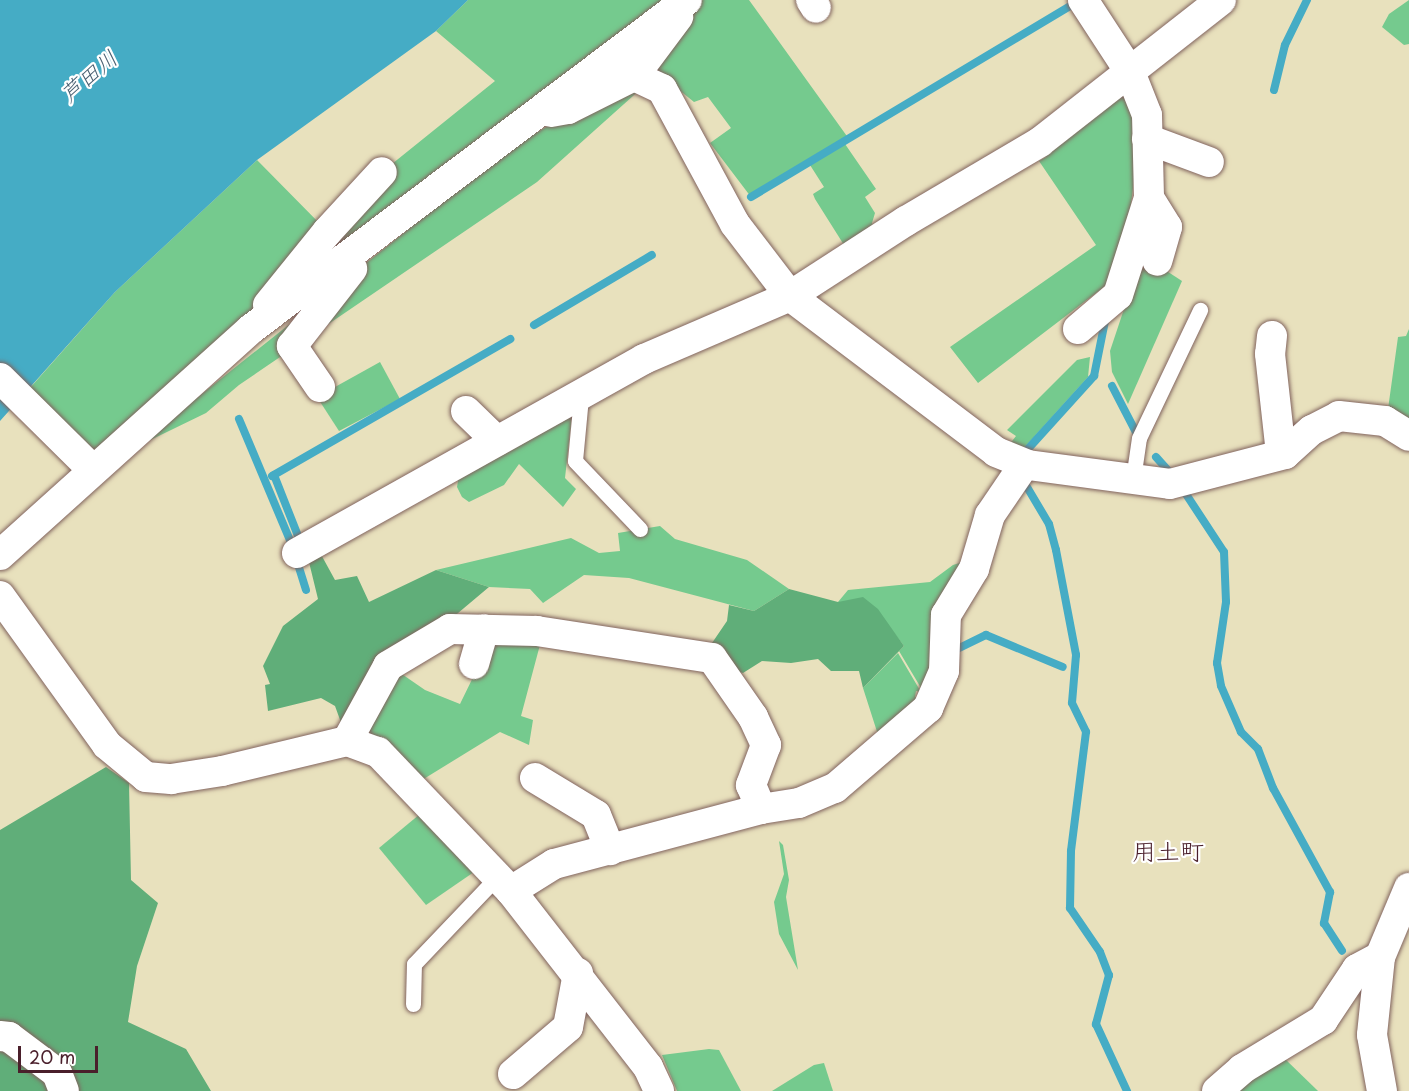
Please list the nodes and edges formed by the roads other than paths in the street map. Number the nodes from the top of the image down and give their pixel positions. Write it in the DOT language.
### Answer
graph roads {
  1 [pos="1083,0"];
  2 [pos="1221,0"];
  3 [pos="683,3"];
  4 [pos="1130,72"];
  5 [pos="634,76"];
  6 [pos="536,114"];
  7 [pos="1147,139"];
  8 [pos="1209,162"];
  9 [pos="382,172"];
  10 [pos="1149,198"];
  11 [pos="374,240"];
  12 [pos="1157,261"];
  13 [pos="790,296"];
  14 [pos="1200,310"];
  15 [pos="251,329"];
  16 [pos="1078,329"];
  17 [pos="1272,336"];
  18 [pos="0,378"];
  19 [pos="320,387"];
  20 [pos="581,397"];
  21 [pos="465,411"];
  22 [pos="1409,436"];
  23 [pos="497,441"];
  24 [pos="1281,454"];
  25 [pos="84,463"];
  26 [pos="1024,465"];
  27 [pos="1133,479"];
  28 [pos="640,529"];
  29 [pos="297,553"];
  30 [pos="0,555"];
  31 [pos="0,596"];
  32 [pos="484,629"];
  33 [pos="474,664"];
  34 [pos="347,741"];
  35 [pos="535,778"];
  36 [pos="761,809"];
  37 [pos="610,850"];
  38 [pos="503,884"];
  39 [pos="1409,888"];
  40 [pos="1380,957"];
  41 [pos="578,973"];
  42 [pos="413,1004"];
  43 [pos="0,1036"];
  44 [pos="513,1074"];
  45 [pos="64,1091"];
  46 [pos="659,1091"];
  47 [pos="1217,1091"];
  48 [pos="1382,1091"];
  1 -- 4 [label="street"];
  2 -- 4 [label="street"];
  3 -- 5 [label="street"];
  3 -- 6 [label="street"];
  4 -- 7 [label="street"];
  4 -- 13 [label="street"];
  5 -- 6 [label="street"];
  5 -- 13 [label="street"];
  6 -- 11 [label="street"];
  7 -- 8 [label="street"];
  7 -- 10 [label="street"];
  9 -- 15 [label="street"];
  10 -- 12 [label="street"];
  10 -- 16 [label="street"];
  11 -- 15 [label="street"];
  11 -- 19 [label="street"];
  13 -- 20 [label="street"];
  13 -- 26 [label="street"];
  14 -- 27 [label="lane"];
  15 -- 25 [label="street"];
  17 -- 24 [label="street"];
  18 -- 25 [label="street"];
  20 -- 23 [label="street"];
  20 -- 28 [label="lane"];
  21 -- 23 [label="street"];
  22 -- 24 [label="street"];
  23 -- 29 [label="street"];
  24 -- 27 [label="street"];
  25 -- 30 [label="street"];
  26 -- 27 [label="street"];
  26 -- 36 [label="street"];
  31 -- 34 [label="street"];
  32 -- 33 [label="street"];
  32 -- 34 [label="street"];
  32 -- 36 [label="street"];
  34 -- 38 [label="street"];
  35 -- 37 [label="street"];
  36 -- 37 [label="street"];
  37 -- 38 [label="street"];
  38 -- 41 [label="street"];
  38 -- 42 [label="lane"];
  39 -- 40 [label="street"];
  40 -- 47 [label="street"];
  40 -- 48 [label="street"];
  41 -- 44 [label="street"];
  41 -- 46 [label="street"];
  43 -- 45 [label="street"];
}
